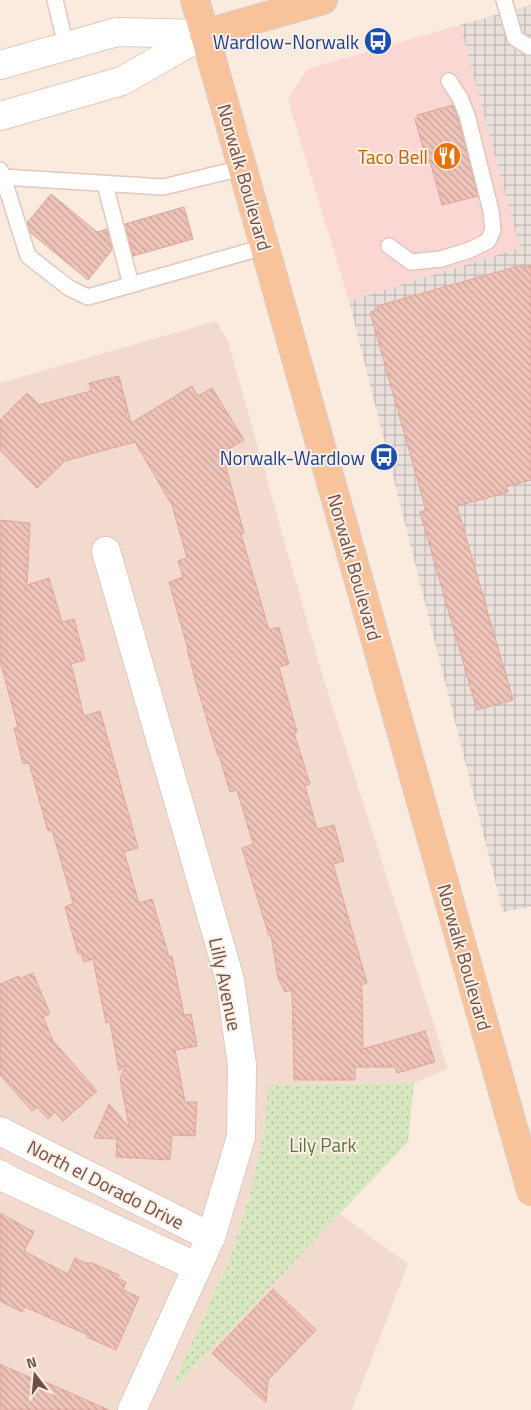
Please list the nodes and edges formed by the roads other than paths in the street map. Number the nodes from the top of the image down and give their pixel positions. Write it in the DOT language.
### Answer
graph roads {
  1 [pos="55,0"];
  2 [pos="195,0"];
  3 [pos="323,0"];
  4 [pos="504,0"];
  5 [pos="204,34"];
  6 [pos="66,46"];
  7 [pos="531,46"];
  8 [pos="0,65"];
  9 [pos="449,81"];
  10 [pos="0,116"];
  11 [pos="242,168"];
  12 [pos="1,174"];
  13 [pos="105,184"];
  14 [pos="389,246"];
  15 [pos="264,247"];
  16 [pos="131,285"];
  17 [pos="106,551"];
  18 [pos="11,1136"];
  19 [pos="3,1177"];
  20 [pos="531,1191"];
  21 [pos="211,1237"];
  22 [pos="197,1266"];
  23 [pos="132,1410"];
  1 -- 6 [label="lane"];
  2 -- 5 [label="main road, Norwalk Boulevard"];
  3 -- 5 [label="main road"];
  4 -- 7 [label="lane"];
  5 -- 6 [label="street"];
  5 -- 10 [label="street"];
  5 -- 11 [label="main road, Norwalk Boulevard"];
  6 -- 8 [label="street"];
  9 -- 14 [label="lane"];
  11 -- 13 [label="lane"];
  11 -- 15 [label="main road, Norwalk Boulevard"];
  12 -- 13 [label="lane"];
  12 -- 16 [label="lane"];
  13 -- 16 [label="lane"];
  15 -- 16 [label="lane"];
  15 -- 20 [label="main road, Norwalk Boulevard"];
  17 -- 21 [label="street, Lilly Avenue"];
  18 -- 19 [label="street"];
  18 -- 21 [label="street, North el Dorado Drive"];
  19 -- 22 [label="street, North el Dorado Drive"];
  21 -- 22 [label="street, Lilly Avenue"];
  22 -- 23 [label="street, Lilly Avenue"];
}
